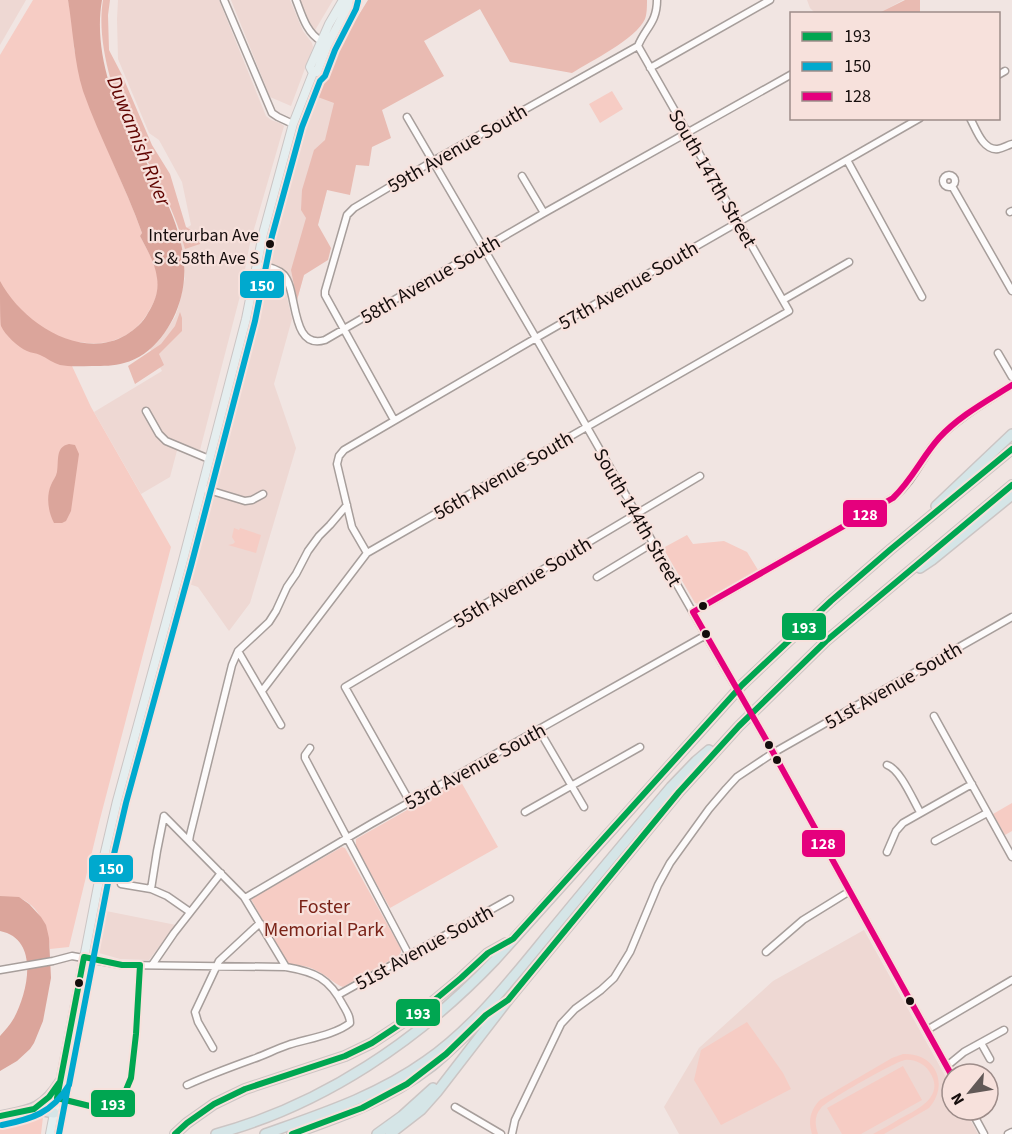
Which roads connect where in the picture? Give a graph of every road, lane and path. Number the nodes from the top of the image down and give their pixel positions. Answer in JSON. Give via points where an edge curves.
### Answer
{"nodes":[{"id":1,"x":224,"y":0,"type":"edge"},
{"id":2,"x":296,"y":0,"type":"edge"},
{"id":3,"x":343,"y":0,"type":"edge"},
{"id":4,"x":349,"y":0,"type":"edge"},
{"id":5,"x":657,"y":0,"type":"edge"},
{"id":6,"x":770,"y":0,"type":"edge"},
{"id":7,"x":321,"y":41,"type":"junction"},
{"id":8,"x":638,"y":46,"type":"junction"},
{"id":9,"x":650,"y":68,"type":"junction"},
{"id":10,"x":313,"y":73,"type":"junction"},
{"id":11,"x":790,"y":75,"type":"edge"},
{"id":12,"x":407,"y":117,"type":"dead end"},
{"id":13,"x":917,"y":120,"type":"edge"},
{"id":14,"x":971,"y":120,"type":"edge"},
{"id":15,"x":293,"y":124,"type":"junction"},
{"id":16,"x":687,"y":133,"type":"junction"},
{"id":17,"x":1012,"y":144,"type":"edge"},
{"id":18,"x":847,"y":160,"type":"junction"},
{"id":19,"x":433,"y":161,"type":"junction"},
{"id":20,"x":522,"y":176,"type":"dead end"},
{"id":21,"x":952,"y":186,"type":"dead end"},
{"id":22,"x":544,"y":213,"type":"junction"},
{"id":23,"x":739,"y":222,"type":"junction"},
{"id":24,"x":483,"y":249,"type":"junction"},
{"id":25,"x":849,"y":262,"type":"dead end"},
{"id":26,"x":257,"y":265,"type":"junction"},
{"id":27,"x":1012,"y":291,"type":"edge"},
{"id":28,"x":922,"y":297,"type":"dead end"},
{"id":29,"x":783,"y":300,"type":"junction"},
{"id":30,"x":789,"y":311,"type":"joint"},
{"id":31,"x":344,"y":329,"type":"junction"},
{"id":32,"x":536,"y":338,"type":"junction"},
{"id":33,"x":998,"y":353,"type":"dead end"},
{"id":34,"x":1012,"y":377,"type":"edge"},
{"id":35,"x":1012,"y":385,"type":"edge"},
{"id":36,"x":146,"y":411,"type":"dead end"},
{"id":37,"x":394,"y":420,"type":"junction"},
{"id":38,"x":587,"y":428,"type":"junction"},
{"id":39,"x":1012,"y":434,"type":"edge"},
{"id":40,"x":1012,"y":449,"type":"edge"},
{"id":41,"x":209,"y":459,"type":"junction"},
{"id":42,"x":700,"y":476,"type":"dead end"},
{"id":43,"x":1012,"y":485,"type":"edge"},
{"id":44,"x":202,"y":488,"type":"junction"},
{"id":45,"x":263,"y":494,"type":"dead end"},
{"id":46,"x":1012,"y":495,"type":"edge"},
{"id":47,"x":347,"y":505,"type":"junction"},
{"id":48,"x":636,"y":514,"type":"junction"},
{"id":49,"x":653,"y":543,"type":"junction"},
{"id":50,"x":891,"y":549,"type":"junction"},
{"id":51,"x":367,"y":553,"type":"junction"},
{"id":52,"x":597,"y":577,"type":"dead end"},
{"id":53,"x":880,"y":594,"type":"junction"},
{"id":54,"x":693,"y":612,"type":"junction"},
{"id":55,"x":1012,"y":617,"type":"edge"},
{"id":56,"x":706,"y":635,"type":"junction"},
{"id":57,"x":238,"y":651,"type":"junction"},
{"id":58,"x":262,"y":691,"type":"junction"},
{"id":59,"x":934,"y":716,"type":"dead end"},
{"id":60,"x":281,"y":725,"type":"dead end"},
{"id":61,"x":739,"y":726,"type":"junction"},
{"id":62,"x":539,"y":730,"type":"junction"},
{"id":63,"x":640,"y":747,"type":"dead end"},
{"id":64,"x":310,"y":748,"type":"dead end"},
{"id":65,"x":773,"y":753,"type":"junction"},
{"id":66,"x":887,"y":765,"type":"dead end"},
{"id":67,"x":972,"y":784,"type":"junction"},
{"id":68,"x":572,"y":786,"type":"junction"},
{"id":69,"x":410,"y":802,"type":"junction"},
{"id":70,"x":584,"y":807,"type":"dead end"},
{"id":71,"x":525,"y":812,"type":"dead end"},
{"id":72,"x":920,"y":812,"type":"junction"},
{"id":73,"x":987,"y":813,"type":"junction"},
{"id":74,"x":347,"y":838,"type":"junction"},
{"id":75,"x":189,"y":841,"type":"junction"},
{"id":76,"x":935,"y":841,"type":"dead end"},
{"id":77,"x":887,"y":852,"type":"dead end"},
{"id":78,"x":1012,"y":857,"type":"edge"},
{"id":79,"x":221,"y":873,"type":"junction"},
{"id":80,"x":121,"y":884,"type":"dead end"},
{"id":81,"x":151,"y":889,"type":"junction"},
{"id":82,"x":850,"y":891,"type":"junction"},
{"id":83,"x":245,"y":898,"type":"junction"},
{"id":84,"x":510,"y":899,"type":"dead end"},
{"id":85,"x":190,"y":912,"type":"junction"},
{"id":86,"x":260,"y":923,"type":"junction"},
{"id":87,"x":513,"y":939,"type":"junction"},
{"id":88,"x":766,"y":952,"type":"dead end"},
{"id":89,"x":409,"y":956,"type":"junction"},
{"id":90,"x":84,"y":957,"type":"junction"},
{"id":91,"x":152,"y":965,"type":"junction"},
{"id":92,"x":216,"y":967,"type":"junction"},
{"id":93,"x":286,"y":967,"type":"junction"},
{"id":94,"x":0,"y":970,"type":"edge"},
{"id":95,"x":1012,"y":980,"type":"edge"},
{"id":96,"x":338,"y":995,"type":"junction"},
{"id":97,"x":508,"y":1000,"type":"junction"},
{"id":98,"x":927,"y":1030,"type":"junction"},
{"id":99,"x":1004,"y":1030,"type":"dead end"},
{"id":100,"x":981,"y":1042,"type":"junction"},
{"id":101,"x":213,"y":1048,"type":"dead end"},
{"id":102,"x":990,"y":1059,"type":"dead end"},
{"id":103,"x":459,"y":1062,"type":"junction"},
{"id":104,"x":945,"y":1062,"type":"edge"},
{"id":105,"x":952,"y":1062,"type":"edge"},
{"id":106,"x":60,"y":1082,"type":"junction"},
{"id":107,"x":187,"y":1085,"type":"dead end"},
{"id":108,"x":455,"y":1107,"type":"dead end"},
{"id":109,"x":34,"y":1109,"type":"junction"},
{"id":110,"x":54,"y":1113,"type":"junction"},
{"id":111,"x":0,"y":1116,"type":"edge"},
{"id":112,"x":1012,"y":1132,"type":"edge"},
{"id":113,"x":50,"y":1134,"type":"edge"},
{"id":114,"x":175,"y":1134,"type":"edge"},
{"id":115,"x":216,"y":1134,"type":"edge"},
{"id":116,"x":265,"y":1134,"type":"edge"},
{"id":117,"x":292,"y":1134,"type":"edge"},
{"id":118,"x":377,"y":1134,"type":"edge"},
{"id":119,"x":390,"y":1134,"type":"edge"},
{"id":120,"x":501,"y":1134,"type":"edge"},
{"id":121,"x":512,"y":1134,"type":"edge"},
{"id":122,"x":1008,"y":1134,"type":"edge"}],
"edges":[{"from":1,"to":15,"type":"street","via":[[272,113]]},
{"from":2,"to":7,"type":"street","via":[[309,30]]},
{"from":3,"to":7,"type":"main road"},
{"from":4,"to":10,"type":"main road","via":[[317,72]]},
{"from":5,"to":8,"type":"street","via":[[654,20]]},
{"from":6,"to":9,"type":"street"},
{"from":7,"to":10,"type":"main road","via":[[310,67]]},
{"from":8,"to":9,"type":"street","name":"South 147th Street"},
{"from":8,"to":19,"type":"street","name":"59th Avenue South"},
{"from":9,"to":16,"type":"street","name":"South 147th Street"},
{"from":10,"to":15,"type":"main road"},
{"from":11,"to":16,"type":"street","name":"58th Avenue South"},
{"from":12,"to":19,"type":"street","name":"South 144th Street"},
{"from":13,"to":18,"type":"street","name":"57th Avenue South"},
{"from":14,"to":17,"type":"street","via":[[989,147]]},
{"from":15,"to":26,"type":"main road"},
{"from":16,"to":22,"type":"street","name":"58th Avenue South"},
{"from":16,"to":23,"type":"street","name":"South 147th Street"},
{"from":18,"to":23,"type":"street","name":"57th Avenue South"},
{"from":18,"to":28,"type":"street"},
{"from":19,"to":24,"type":"street","name":"South 144th Street"},
{"from":19,"to":31,"type":"street","name":"59th Avenue South","via":[[350,211],[345,219],[325,291]]},
{"from":20,"to":22,"type":"street"},
{"from":21,"to":27,"type":"street"},
{"from":22,"to":24,"type":"street","name":"58th Avenue South"},
{"from":23,"to":29,"type":"street","name":"South 147th Street"},
{"from":23,"to":32,"type":"street","name":"57th Avenue South"},
{"from":24,"to":31,"type":"street","name":"58th Avenue South"},
{"from":24,"to":32,"type":"street","name":"South 144th Street"},
{"from":25,"to":29,"type":"street"},
{"from":26,"to":31,"type":"street","name":"58th Avenue South","via":[[278,270],[286,278],[299,327],[306,337],[315,342],[325,340]]},
{"from":26,"to":41,"type":"main road"},
{"from":29,"to":30,"type":"street","name":"South 147th Street"},
{"from":30,"to":38,"type":"street","name":"56th Avenue South"},
{"from":31,"to":37,"type":"street"},
{"from":32,"to":37,"type":"street","name":"57th Avenue South"},
{"from":32,"to":38,"type":"street","name":"South 144th Street"},
{"from":33,"to":34,"type":"street"},
{"from":35,"to":54,"type":"street","via":[[944,434],[893,498]]},
{"from":36,"to":41,"type":"street","via":[[166,441]]},
{"from":37,"to":47,"type":"street","name":"57th Avenue South","via":[[347,447],[339,456],[337,464]]},
{"from":38,"to":48,"type":"street","name":"South 144th Street"},
{"from":38,"to":51,"type":"street","name":"56th Avenue South"},
{"from":39,"to":50,"type":"highway"},
{"from":40,"to":50,"type":"highway"},
{"from":41,"to":44,"type":"main road"},
{"from":42,"to":48,"type":"street","name":"55th Avenue South"},
{"from":43,"to":53,"type":"highway"},
{"from":44,"to":45,"type":"street","via":[[245,501]]},
{"from":44,"to":90,"type":"main road","via":[[117,801]]},
{"from":46,"to":53,"type":"highway","via":[[932,560]]},
{"from":47,"to":51,"type":"street","via":[[352,527]]},
{"from":47,"to":57,"type":"street","via":[[308,551],[269,622]]},
{"from":48,"to":49,"type":"street","name":"South 144th Street"},
{"from":48,"to":69,"type":"street","name":"55th Avenue South","via":[[345,687]]},
{"from":49,"to":52,"type":"street"},
{"from":49,"to":54,"type":"street","name":"South 144th Street"},
{"from":50,"to":87,"type":"highway","via":[[742,685]]},
{"from":51,"to":58,"type":"street","name":"56th Avenue South"},
{"from":53,"to":61,"type":"highway","via":[[826,640]]},
{"from":54,"to":56,"type":"street","name":"South 144th Street"},
{"from":55,"to":65,"type":"street","name":"51st Avenue South"},
{"from":56,"to":62,"type":"street","name":"53rd Avenue South"},
{"from":56,"to":65,"type":"street","name":"South 144th Street","bridge":true},
{"from":57,"to":58,"type":"street"},
{"from":57,"to":75,"type":"street"},
{"from":58,"to":60,"type":"street"},
{"from":59,"to":67,"type":"street"},
{"from":61,"to":97,"type":"highway","via":[[679,792]]},
{"from":61,"to":116,"type":"highway","via":[[671,787],[531,956],[446,1046],[368,1096]]},
{"from":62,"to":68,"type":"street"},
{"from":62,"to":69,"type":"street","name":"53rd Avenue South"},
{"from":63,"to":68,"type":"street"},
{"from":64,"to":74,"type":"street","via":[[305,758]]},
{"from":65,"to":82,"type":"street","name":"South 144th Street"},
{"from":65,"to":121,"type":"street","name":"51st Avenue South","via":[[726,789],[670,863],[630,952],[614,978],[561,1024]]},
{"from":66,"to":72,"type":"street","via":[[897,772]]},
{"from":67,"to":72,"type":"street"},
{"from":67,"to":73,"type":"street"},
{"from":68,"to":70,"type":"street"},
{"from":68,"to":71,"type":"street"},
{"from":69,"to":74,"type":"street","name":"53rd Avenue South"},
{"from":72,"to":77,"type":"street","via":[[899,826]]},
{"from":73,"to":76,"type":"street"},
{"from":73,"to":78,"type":"street"},
{"from":74,"to":83,"type":"street","name":"53rd Avenue South"},
{"from":74,"to":89,"type":"street"},
{"from":75,"to":79,"type":"street"},
{"from":75,"to":81,"type":"street","via":[[164,816]]},
{"from":79,"to":83,"type":"street"},
{"from":79,"to":85,"type":"street"},
{"from":80,"to":81,"type":"street"},
{"from":81,"to":85,"type":"street"},
{"from":82,"to":88,"type":"street","via":[[802,920]]},
{"from":82,"to":98,"type":"street","name":"South 144th Street"},
{"from":83,"to":86,"type":"street"},
{"from":84,"to":89,"type":"street","name":"51st Avenue South"},
{"from":85,"to":91,"type":"street"},
{"from":86,"to":92,"type":"street"},
{"from":86,"to":93,"type":"street"},
{"from":87,"to":114,"type":"highway","via":[[488,953],[425,1008],[372,1044],[245,1089],[214,1104]]},
{"from":87,"to":115,"type":"highway","via":[[454,1000],[376,1060],[290,1107]]},
{"from":89,"to":96,"type":"street","name":"51st Avenue South"},
{"from":90,"to":91,"type":"street","via":[[122,965]]},
{"from":90,"to":94,"type":"street"},
{"from":90,"to":106,"type":"main road"},
{"from":91,"to":92,"type":"street"},
{"from":92,"to":93,"type":"street"},
{"from":92,"to":101,"type":"street","via":[[195,1012]]},
{"from":93,"to":96,"type":"street","via":[[310,972]]},
{"from":95,"to":98,"type":"street"},
{"from":96,"to":107,"type":"street","via":[[350,1018],[346,1026]]},
{"from":97,"to":103,"type":"highway"},
{"from":97,"to":117,"type":"highway","via":[[407,1084],[362,1108]]},
{"from":98,"to":104,"type":"street","name":"South 144th Street"},
{"from":99,"to":100,"type":"street"},
{"from":100,"to":102,"type":"street"},
{"from":100,"to":105,"type":"street"},
{"from":103,"to":118,"type":"highway","via":[[414,1106]]},
{"from":103,"to":119,"type":"highway","via":[[421,1110]]},
{"from":106,"to":109,"type":"highway"},
{"from":106,"to":110,"type":"main road"},
{"from":108,"to":120,"type":"street"},
{"from":109,"to":110,"type":"highway"},
{"from":109,"to":111,"type":"highway"},
{"from":110,"to":113,"type":"main road"},
{"from":112,"to":122,"type":"street"}]}
